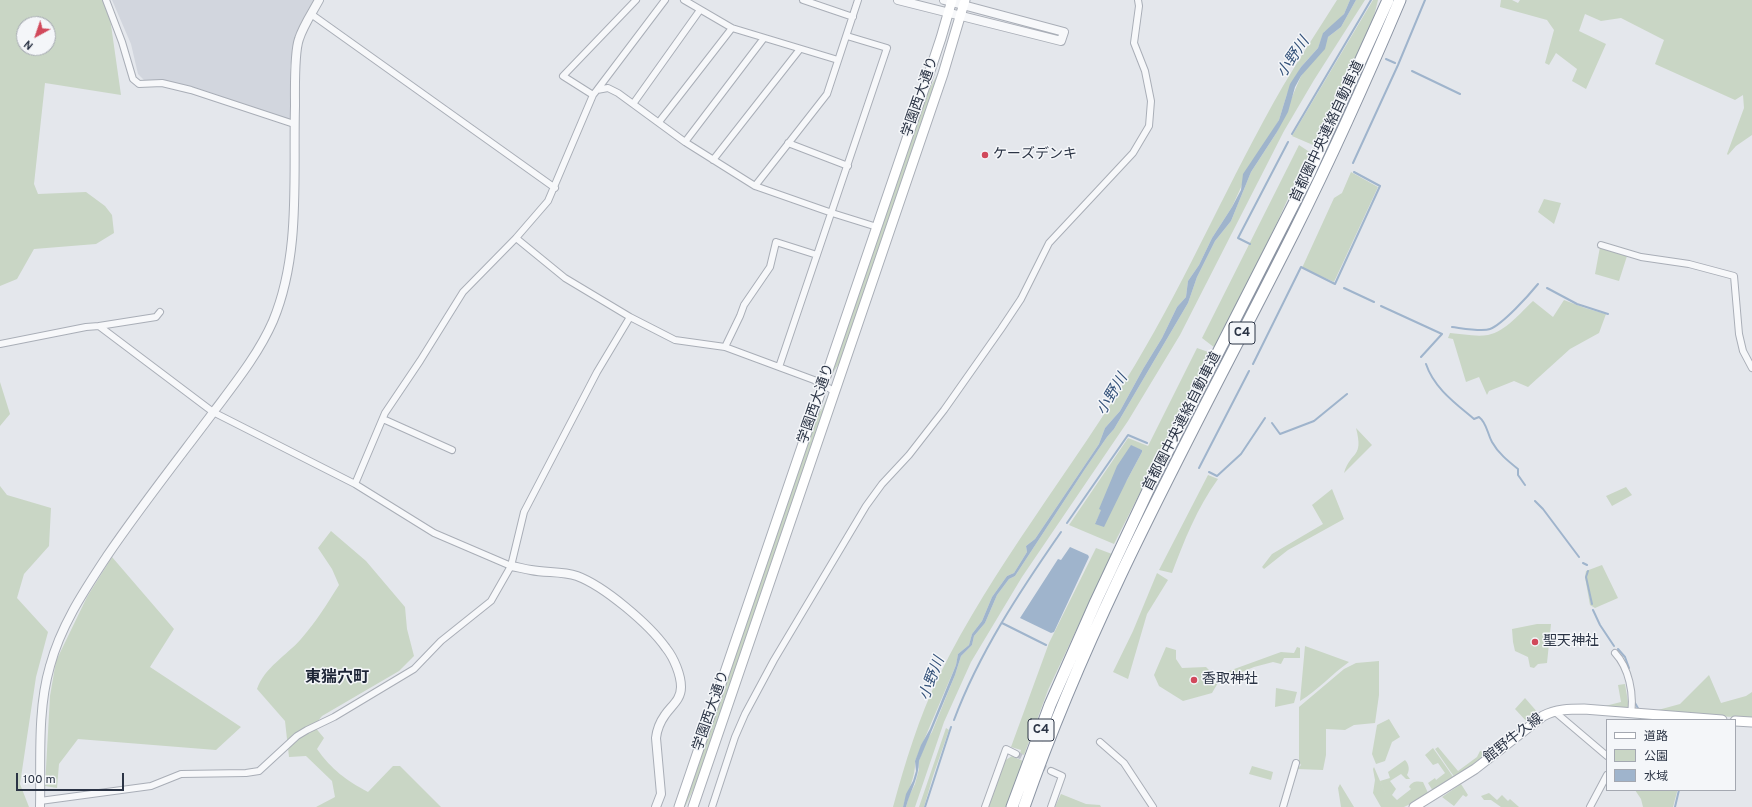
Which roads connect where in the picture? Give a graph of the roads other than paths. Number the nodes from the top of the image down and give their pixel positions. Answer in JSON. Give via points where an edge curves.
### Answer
{"nodes":[{"id":1,"x":106,"y":0,"type":"edge"},
{"id":2,"x":319,"y":0,"type":"edge"},
{"id":3,"x":636,"y":0,"type":"edge"},
{"id":4,"x":665,"y":0,"type":"edge"},
{"id":5,"x":684,"y":0,"type":"edge"},
{"id":6,"x":803,"y":0,"type":"edge"},
{"id":7,"x":858,"y":0,"type":"edge"},
{"id":8,"x":898,"y":0,"type":"edge"},
{"id":9,"x":1138,"y":0,"type":"edge"},
{"id":10,"x":1388,"y":0,"type":"edge"},
{"id":11,"x":1400,"y":0,"type":"edge"},
{"id":12,"x":949,"y":1,"type":"edge"},
{"id":13,"x":964,"y":2,"type":"edge"},
{"id":14,"x":700,"y":10,"type":"junction"},
{"id":15,"x":948,"y":13,"type":"junction"},
{"id":16,"x":311,"y":14,"type":"junction"},
{"id":17,"x":853,"y":16,"type":"junction"},
{"id":18,"x":961,"y":16,"type":"junction"},
{"id":19,"x":732,"y":28,"type":"junction"},
{"id":20,"x":847,"y":36,"type":"junction"},
{"id":21,"x":764,"y":38,"type":"junction"},
{"id":22,"x":800,"y":49,"type":"junction"},
{"id":23,"x":838,"y":60,"type":"junction"},
{"id":24,"x":595,"y":93,"type":"junction"},
{"id":25,"x":633,"y":104,"type":"junction"},
{"id":26,"x":659,"y":122,"type":"junction"},
{"id":27,"x":294,"y":124,"type":"junction"},
{"id":28,"x":684,"y":142,"type":"junction"},
{"id":29,"x":788,"y":144,"type":"junction"},
{"id":30,"x":713,"y":160,"type":"junction"},
{"id":31,"x":848,"y":166,"type":"junction"},
{"id":32,"x":755,"y":186,"type":"junction"},
{"id":33,"x":555,"y":188,"type":"junction"},
{"id":34,"x":832,"y":213,"type":"junction"},
{"id":35,"x":877,"y":227,"type":"junction"},
{"id":36,"x":516,"y":238,"type":"junction"},
{"id":37,"x":1601,"y":245,"type":"dead end"},
{"id":38,"x":817,"y":255,"type":"junction"},
{"id":39,"x":160,"y":312,"type":"dead end"},
{"id":40,"x":630,"y":317,"type":"junction"},
{"id":41,"x":99,"y":326,"type":"junction"},
{"id":42,"x":0,"y":344,"type":"edge"},
{"id":43,"x":725,"y":347,"type":"junction"},
{"id":44,"x":778,"y":367,"type":"junction"},
{"id":45,"x":1752,"y":368,"type":"edge"},
{"id":46,"x":823,"y":385,"type":"junction"},
{"id":47,"x":834,"y":391,"type":"junction"},
{"id":48,"x":213,"y":412,"type":"junction"},
{"id":49,"x":383,"y":419,"type":"junction"},
{"id":50,"x":452,"y":450,"type":"dead end"},
{"id":51,"x":355,"y":484,"type":"junction"},
{"id":52,"x":510,"y":566,"type":"junction"},
{"id":53,"x":1615,"y":653,"type":"dead end"},
{"id":54,"x":1554,"y":711,"type":"junction"},
{"id":55,"x":1631,"y":713,"type":"junction"},
{"id":56,"x":1709,"y":719,"type":"edge"},
{"id":57,"x":1736,"y":721,"type":"edge"},
{"id":58,"x":1752,"y":722,"type":"edge"},
{"id":59,"x":1100,"y":742,"type":"dead end"},
{"id":60,"x":1016,"y":754,"type":"tunnel mouth"},
{"id":61,"x":1606,"y":755,"type":"edge"},
{"id":62,"x":1296,"y":763,"type":"dead end"},
{"id":63,"x":1051,"y":771,"type":"tunnel mouth"},
{"id":64,"x":1606,"y":777,"type":"edge"},
{"id":65,"x":40,"y":804,"type":"edge"},
{"id":66,"x":656,"y":807,"type":"edge"},
{"id":67,"x":679,"y":807,"type":"edge"},
{"id":68,"x":693,"y":807,"type":"edge"},
{"id":69,"x":712,"y":807,"type":"edge"},
{"id":70,"x":985,"y":807,"type":"edge"},
{"id":71,"x":1012,"y":807,"type":"edge"},
{"id":72,"x":1024,"y":807,"type":"edge"},
{"id":73,"x":1051,"y":807,"type":"edge"},
{"id":74,"x":1153,"y":807,"type":"edge"},
{"id":75,"x":1284,"y":807,"type":"edge"},
{"id":76,"x":1414,"y":807,"type":"edge"},
{"id":77,"x":1590,"y":807,"type":"edge"}],
"edges":[{"from":1,"to":27,"type":"street","via":[[133,79],[139,84],[162,83],[191,90]]},
{"from":2,"to":16,"type":"street"},
{"from":3,"to":24,"type":"street","via":[[563,76]]},
{"from":4,"to":24,"type":"street"},
{"from":5,"to":14,"type":"street"},
{"from":6,"to":17,"type":"street"},
{"from":7,"to":17,"type":"street"},
{"from":8,"to":15,"type":"street"},
{"from":9,"to":69,"type":"street","via":[[1134,43],[1145,71],[1152,101],[1149,126],[1134,152],[1049,243],[1021,299],[997,335],[944,410],[866,506],[774,660],[745,714]]},
{"from":10,"to":71,"type":"highway","name":"首都圏中央連絡自動車道","number":"C4","via":[[1309,174],[1151,484],[1096,600],[1050,705]]},
{"from":11,"to":72,"type":"highway","name":"首都圏中央連絡自動車道","number":"C4","via":[[1298,224],[1161,491],[1079,664]]},
{"from":12,"to":13,"type":"street"},
{"from":12,"to":15,"type":"main road","name":"学園西大通り"},
{"from":13,"to":18,"type":"main road","name":"学園西大通り"},
{"from":13,"to":18,"type":"street","via":[[1064,32],[1061,42]]},
{"from":14,"to":19,"type":"street"},
{"from":14,"to":25,"type":"street"},
{"from":15,"to":18,"type":"street"},
{"from":15,"to":35,"type":"main road","name":"学園西大通り"},
{"from":16,"to":27,"type":"street","via":[[298,41]]},
{"from":16,"to":33,"type":"street"},
{"from":17,"to":20,"type":"street"},
{"from":18,"to":47,"type":"main road","name":"学園西大通り"},
{"from":19,"to":21,"type":"street"},
{"from":19,"to":26,"type":"street"},
{"from":20,"to":23,"type":"street"},
{"from":20,"to":31,"type":"street","via":[[887,48]]},
{"from":21,"to":22,"type":"street"},
{"from":21,"to":28,"type":"street"},
{"from":22,"to":23,"type":"street"},
{"from":22,"to":30,"type":"street"},
{"from":23,"to":29,"type":"street","via":[[827,94]]},
{"from":24,"to":25,"type":"street","via":[[608,88]]},
{"from":24,"to":33,"type":"street"},
{"from":25,"to":26,"type":"street"},
{"from":26,"to":28,"type":"street"},
{"from":27,"to":48,"type":"street","via":[[293,223],[287,276],[273,321],[244,371]]},
{"from":28,"to":30,"type":"street"},
{"from":29,"to":31,"type":"street"},
{"from":29,"to":32,"type":"street"},
{"from":30,"to":32,"type":"street"},
{"from":31,"to":34,"type":"street"},
{"from":32,"to":34,"type":"street"},
{"from":33,"to":36,"type":"street","via":[[548,201]]},
{"from":34,"to":35,"type":"street"},
{"from":34,"to":38,"type":"street"},
{"from":35,"to":46,"type":"main road","name":"学園西大通り"},
{"from":36,"to":40,"type":"street","via":[[565,278]]},
{"from":36,"to":49,"type":"street","via":[[463,292]]},
{"from":37,"to":45,"type":"street","via":[[1641,257],[1689,264],[1734,276],[1739,334],[1743,351]]},
{"from":38,"to":43,"type":"street","via":[[776,242],[770,267],[744,305]]},
{"from":38,"to":44,"type":"street"},
{"from":39,"to":41,"type":"street","via":[[156,317]]},
{"from":40,"to":43,"type":"street","via":[[675,340]]},
{"from":40,"to":52,"type":"street","via":[[597,372],[524,512]]},
{"from":41,"to":42,"type":"street"},
{"from":41,"to":48,"type":"street"},
{"from":43,"to":44,"type":"street"},
{"from":44,"to":46,"type":"street"},
{"from":46,"to":47,"type":"street"},
{"from":46,"to":67,"type":"main road","name":"学園西大通り"},
{"from":47,"to":68,"type":"main road","name":"学園西大通り"},
{"from":48,"to":51,"type":"street"},
{"from":48,"to":65,"type":"street","via":[[125,530],[82,594],[61,634],[49,668],[44,694],[40,738]]},
{"from":49,"to":50,"type":"street"},
{"from":49,"to":51,"type":"street"},
{"from":51,"to":52,"type":"street","via":[[434,533]]},
{"from":52,"to":65,"type":"street","via":[[491,601],[441,641],[414,669],[302,733],[258,771],[181,774],[146,788]]},
{"from":52,"to":66,"type":"street","via":[[577,576],[593,584],[638,618],[672,656],[681,686],[680,695],[657,731],[660,794]]},
{"from":53,"to":55,"type":"street","via":[[1625,667],[1632,704]]},
{"from":54,"to":55,"type":"main road","name":"館野牛久線","via":[[1568,709]]},
{"from":54,"to":61,"type":"street"},
{"from":54,"to":76,"type":"main road","name":"館野牛久線","via":[[1543,716],[1465,776]]},
{"from":55,"to":56,"type":"main road","name":"館野牛久線"},
{"from":57,"to":58,"type":"main road"},
{"from":59,"to":74,"type":"street","via":[[1124,763]]},
{"from":60,"to":70,"type":"street","via":[[1006,749]]},
{"from":62,"to":75,"type":"street"},
{"from":63,"to":73,"type":"street","via":[[1062,776]]},
{"from":64,"to":77,"type":"street"}]}
